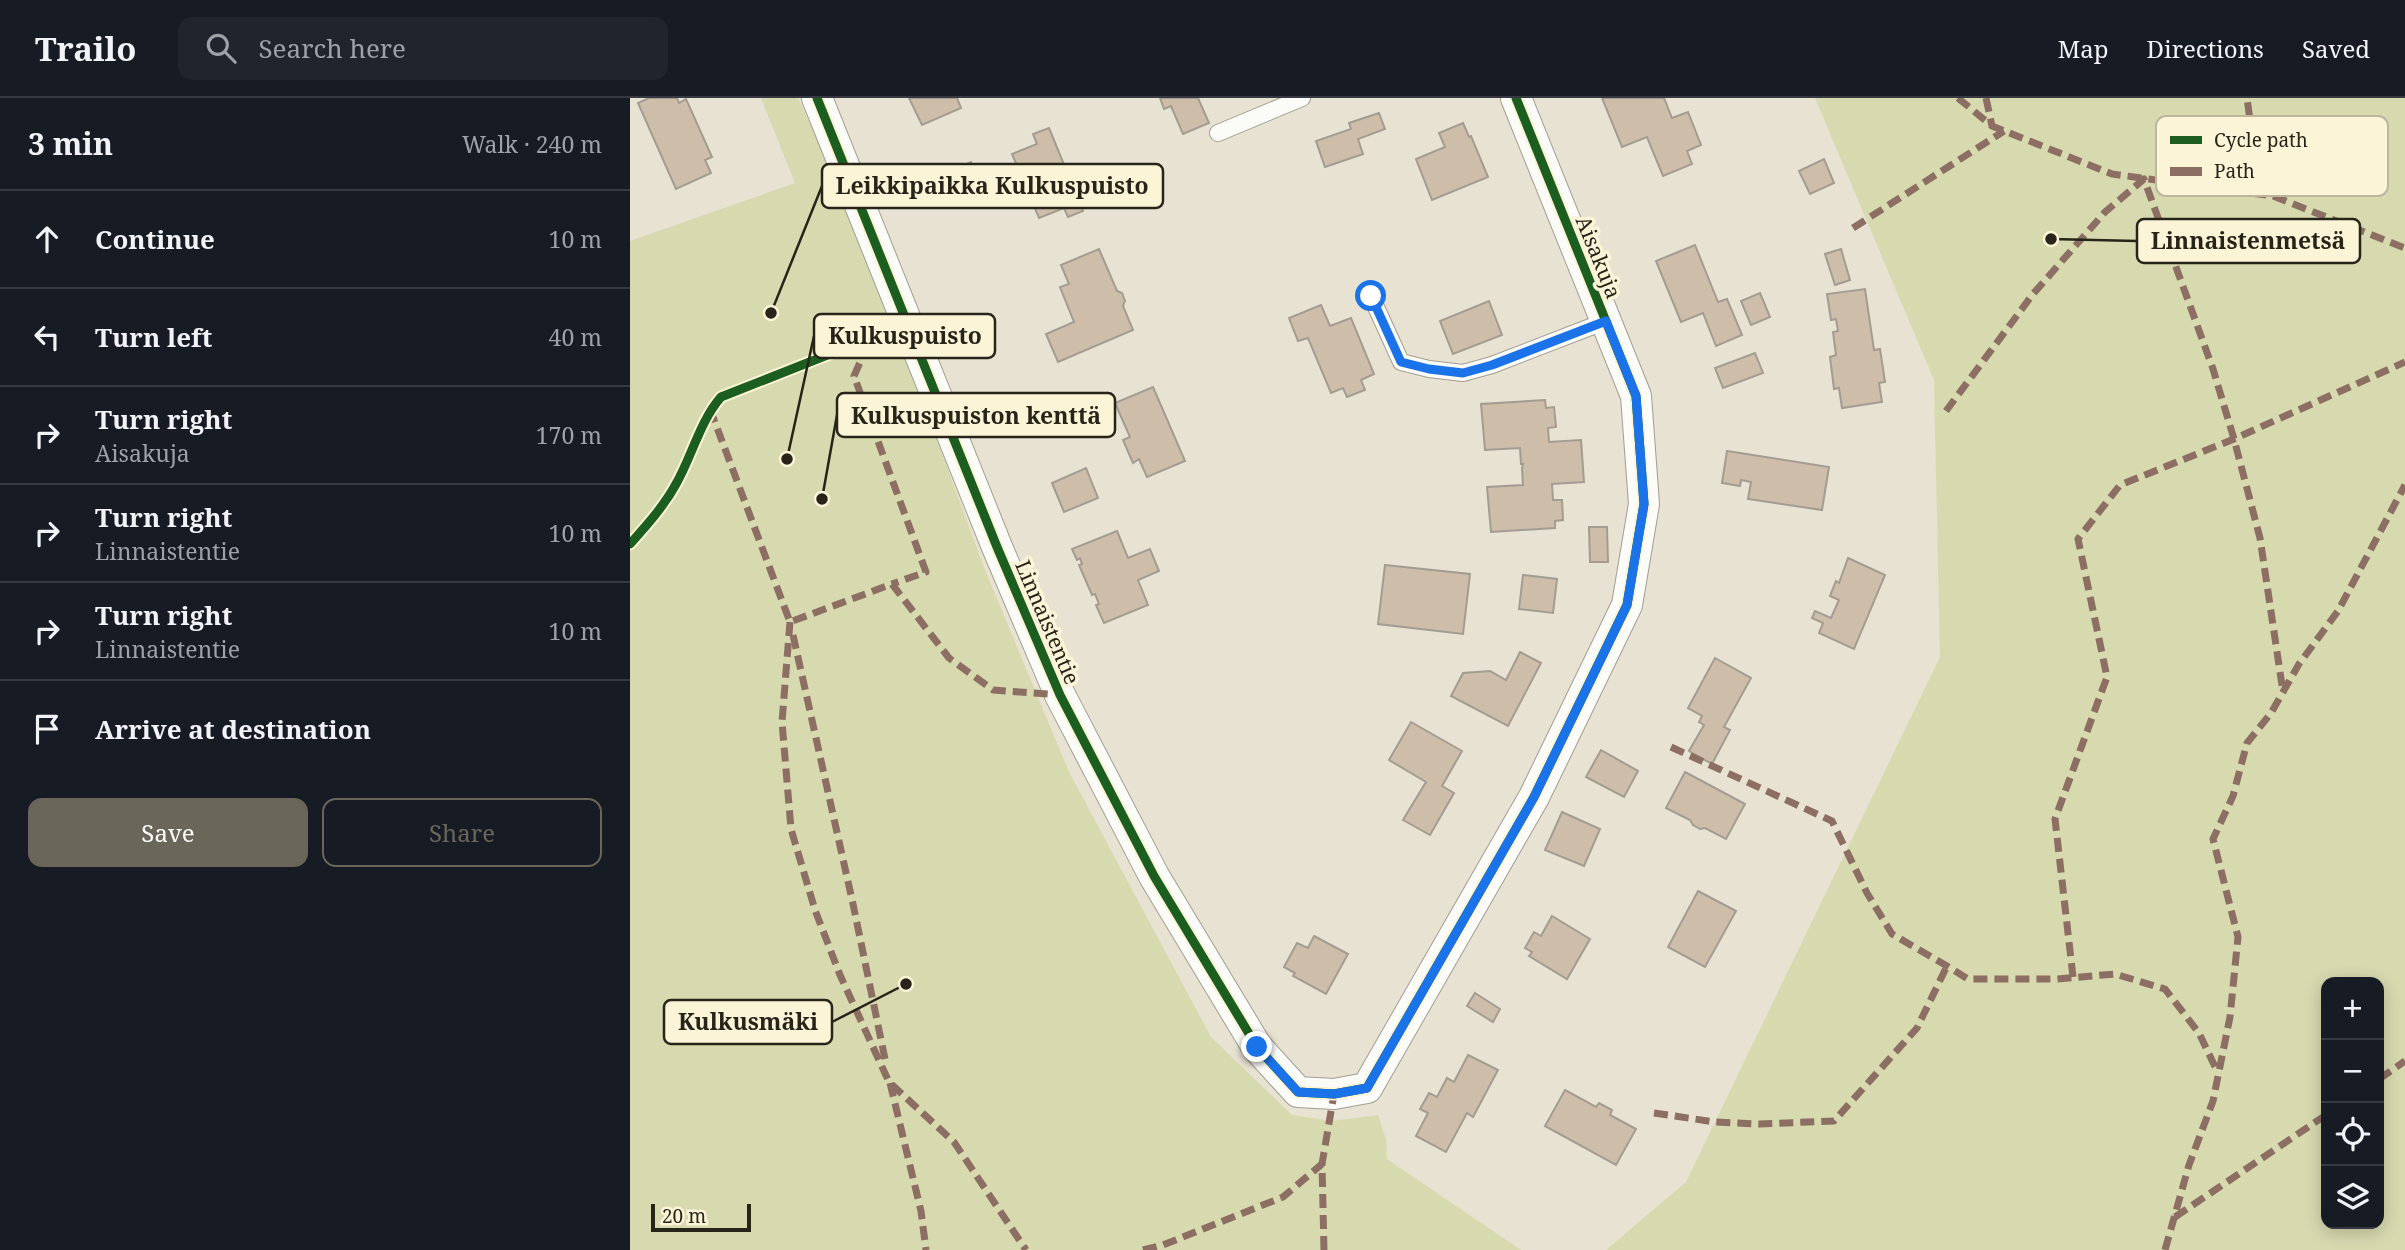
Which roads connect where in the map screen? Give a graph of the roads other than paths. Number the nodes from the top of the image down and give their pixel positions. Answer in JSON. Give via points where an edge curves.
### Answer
{"nodes":[{"id":1,"x":817,"y":98,"type":"edge"},
{"id":2,"x":1302,"y":98,"type":"edge"},
{"id":3,"x":1516,"y":98,"type":"edge"},
{"id":4,"x":1218,"y":133,"type":"dead end"},
{"id":5,"x":1371,"y":296,"type":"dead end"},
{"id":6,"x":1606,"y":321,"type":"junction"},
{"id":7,"x":1334,"y":1094,"type":"joint"}],
"edges":[{"from":1,"to":7,"type":"street","name":"Linnaistentie","via":[[1050,670],[1154,876],[1257,1047],[1298,1092]]},
{"from":2,"to":4,"type":"lane"},
{"from":3,"to":6,"type":"street","name":"Aisakuja"},
{"from":5,"to":6,"type":"lane","via":[[1401,362],[1463,373]]},
{"from":6,"to":7,"type":"street","name":"Aisakuja","via":[[1636,396],[1644,504],[1627,605],[1534,797],[1367,1088]]}]}
